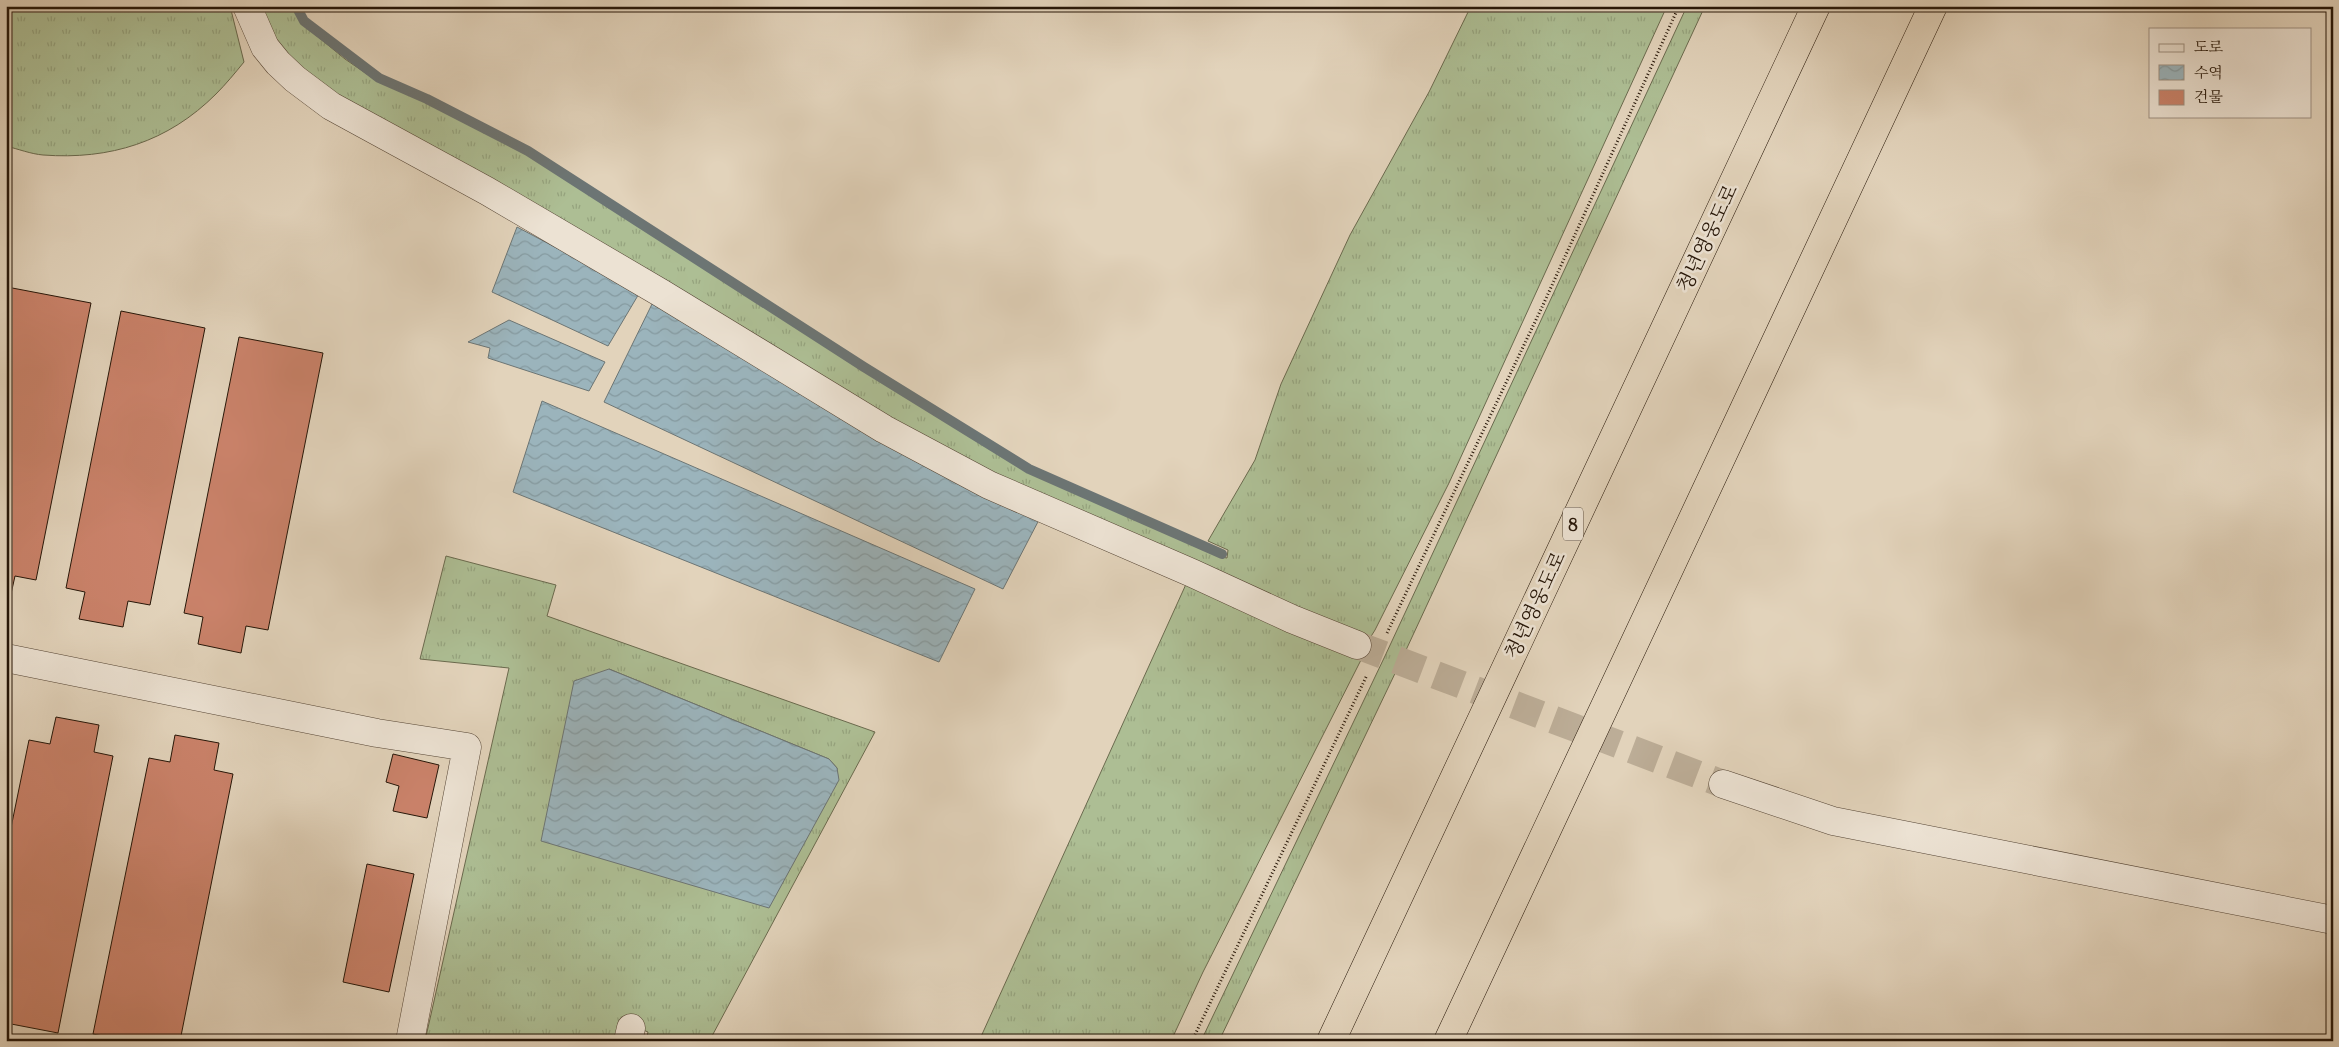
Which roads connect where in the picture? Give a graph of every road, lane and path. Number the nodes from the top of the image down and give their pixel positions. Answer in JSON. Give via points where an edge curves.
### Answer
{"nodes":[{"id":1,"x":247,"y":6,"type":"edge"},
{"id":2,"x":1679,"y":6,"type":"edge"},
{"id":3,"x":1816,"y":6,"type":"edge"},
{"id":4,"x":1933,"y":6,"type":"edge"},
{"id":5,"x":1370,"y":652,"type":"junction"},
{"id":6,"x":6,"y":658,"type":"edge"},
{"id":7,"x":1723,"y":784,"type":"tunnel mouth"},
{"id":8,"x":2333,"y":920,"type":"edge"},
{"id":9,"x":410,"y":1041,"type":"edge"},
{"id":10,"x":1192,"y":1041,"type":"edge"},
{"id":11,"x":1331,"y":1041,"type":"edge"},
{"id":12,"x":1448,"y":1041,"type":"edge"}],
"edges":[{"from":1,"to":5,"type":"street","via":[[254,27],[269,52],[295,79],[332,106],[487,191],[884,429],[989,485]]},
{"from":2,"to":5,"type":"path","via":[[1538,314]]},
{"from":3,"to":11,"type":"highway","name":"청년영웅도로","number":"8"},
{"from":4,"to":12,"type":"highway"},
{"from":5,"to":10,"type":"path"},
{"from":6,"to":9,"type":"street","via":[[377,733],[467,747]]},
{"from":7,"to":8,"type":"street","via":[[1833,821]]}]}
